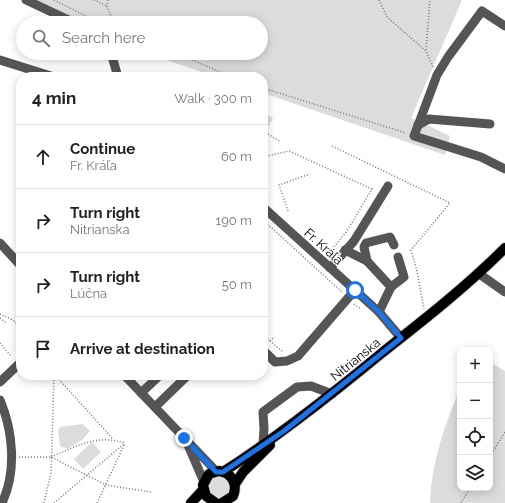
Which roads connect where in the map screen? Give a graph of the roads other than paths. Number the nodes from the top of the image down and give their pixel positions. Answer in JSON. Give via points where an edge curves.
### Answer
{"nodes":[{"id":1,"x":26,"y":0,"type":"edge"},
{"id":2,"x":60,"y":16,"type":"edge"},
{"id":3,"x":505,"y":26,"type":"edge"},
{"id":4,"x":0,"y":60,"type":"edge"},
{"id":5,"x":114,"y":60,"type":"edge"},
{"id":6,"x":38,"y":72,"type":"edge"},
{"id":7,"x":117,"y":72,"type":"edge"},
{"id":8,"x":490,"y":124,"type":"dead end"},
{"id":9,"x":418,"y":125,"type":"junction"},
{"id":10,"x":505,"y":169,"type":"edge"},
{"id":11,"x":388,"y":186,"type":"dead end"},
{"id":12,"x":268,"y":212,"type":"edge"},
{"id":13,"x":0,"y":243,"type":"edge"},
{"id":14,"x":394,"y":245,"type":"dead end"},
{"id":15,"x":505,"y":248,"type":"edge"},
{"id":16,"x":345,"y":250,"type":"junction"},
{"id":17,"x":398,"y":257,"type":"dead end"},
{"id":18,"x":16,"y":261,"type":"edge"},
{"id":19,"x":367,"y":261,"type":"junction"},
{"id":20,"x":330,"y":268,"type":"junction"},
{"id":21,"x":478,"y":273,"type":"junction"},
{"id":22,"x":391,"y":287,"type":"junction"},
{"id":23,"x":355,"y":290,"type":"junction"},
{"id":24,"x":505,"y":292,"type":"edge"},
{"id":25,"x":379,"y":312,"type":"junction"},
{"id":26,"x":401,"y":338,"type":"junction"},
{"id":27,"x":268,"y":355,"type":"edge"},
{"id":28,"x":16,"y":367,"type":"edge"},
{"id":29,"x":129,"y":380,"type":"edge"},
{"id":30,"x":154,"y":380,"type":"edge"},
{"id":31,"x":183,"y":380,"type":"edge"},
{"id":32,"x":0,"y":382,"type":"edge"},
{"id":33,"x":141,"y":392,"type":"junction"},
{"id":34,"x":332,"y":394,"type":"junction"},
{"id":35,"x":0,"y":400,"type":"edge"},
{"id":36,"x":154,"y":407,"type":"junction"},
{"id":37,"x":284,"y":431,"type":"junction"},
{"id":38,"x":186,"y":440,"type":"junction"},
{"id":39,"x":263,"y":444,"type":"junction"},
{"id":40,"x":219,"y":472,"type":"junction"},
{"id":41,"x":203,"y":486,"type":"junction"},
{"id":42,"x":234,"y":489,"type":"junction"},
{"id":43,"x":2,"y":503,"type":"edge"},
{"id":44,"x":191,"y":503,"type":"edge"},
{"id":45,"x":218,"y":503,"type":"edge"},
{"id":46,"x":239,"y":503,"type":"edge"}],
"edges":[{"from":1,"to":2,"type":"street"},
{"from":3,"to":9,"type":"street","via":[[482,11],[436,75]]},
{"from":4,"to":6,"type":"street"},
{"from":5,"to":7,"type":"street"},
{"from":8,"to":9,"type":"street","via":[[429,119]]},
{"from":9,"to":10,"type":"street","via":[[414,136],[481,157]]},
{"from":11,"to":16,"type":"street","via":[[354,241]]},
{"from":12,"to":20,"type":"street","name":"Fr. Kráľa"},
{"from":13,"to":18,"type":"street"},
{"from":14,"to":19,"type":"street","via":[[390,237],[366,243],[364,247]]},
{"from":15,"to":21,"type":"main road","name":"Nitrianska"},
{"from":16,"to":19,"type":"street"},
{"from":16,"to":20,"type":"street"},
{"from":17,"to":22,"type":"street","via":[[404,277]]},
{"from":19,"to":22,"type":"street"},
{"from":20,"to":23,"type":"street","name":"Fr. Kráľa"},
{"from":21,"to":24,"type":"street"},
{"from":21,"to":26,"type":"main road","name":"Nitrianska"},
{"from":22,"to":25,"type":"street"},
{"from":23,"to":25,"type":"street","name":"Fr. Kráľa"},
{"from":23,"to":27,"type":"street","via":[[298,356],[287,361],[275,362]]},
{"from":25,"to":26,"type":"street","name":"Fr. Kráľa"},
{"from":26,"to":34,"type":"main road","name":"Nitrianska"},
{"from":28,"to":32,"type":"street"},
{"from":29,"to":33,"type":"street"},
{"from":30,"to":33,"type":"street"},
{"from":31,"to":36,"type":"street"},
{"from":33,"to":36,"type":"street"},
{"from":34,"to":37,"type":"main road","name":"Nitrianska"},
{"from":34,"to":39,"type":"street","via":[[311,386],[297,387],[263,412]]},
{"from":35,"to":43,"type":"street","via":[[12,445],[9,479]]},
{"from":36,"to":38,"type":"street"},
{"from":37,"to":39,"type":"main road","name":"Nitrianska"},
{"from":37,"to":42,"type":"main road","name":"Nitrianska","via":[[244,472]]},
{"from":38,"to":40,"type":"street"},
{"from":38,"to":41,"type":"street"},
{"from":39,"to":40,"type":"main road","name":"Nitrianska"},
{"from":40,"to":41,"type":"main road","name":"Nitrianska","via":[[209,474]]},
{"from":40,"to":42,"type":"main road","via":[[231,476]]},
{"from":41,"to":44,"type":"main road","name":"Nitrianska"},
{"from":41,"to":45,"type":"main road","name":"Nitrianska","via":[[208,499]]},
{"from":42,"to":45,"type":"main road","name":"Nitrianska","via":[[228,500]]},
{"from":42,"to":46,"type":"main road"}]}
